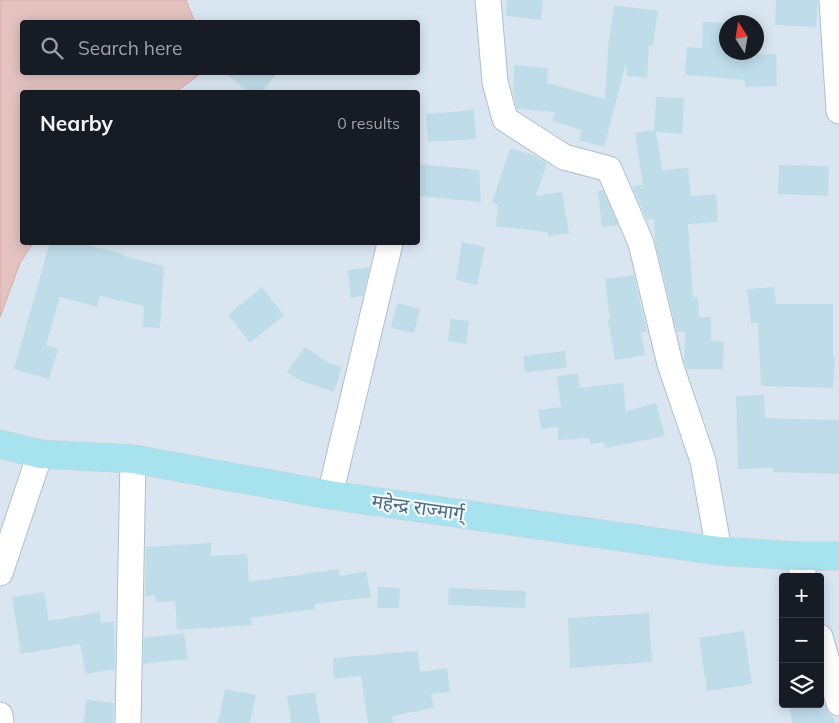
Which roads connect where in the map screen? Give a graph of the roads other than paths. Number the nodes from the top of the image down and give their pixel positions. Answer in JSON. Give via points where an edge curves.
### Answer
{"nodes":[{"id":1,"x":488,"y":0,"type":"edge"},
{"id":2,"x":832,"y":0,"type":"edge"},
{"id":3,"x":839,"y":111,"type":"edge"},
{"id":4,"x":390,"y":245,"type":"edge"},
{"id":5,"x":0,"y":444,"type":"edge"},
{"id":6,"x":40,"y":454,"type":"junction"},
{"id":7,"x":133,"y":459,"type":"junction"},
{"id":8,"x":330,"y":494,"type":"junction"},
{"id":9,"x":719,"y":551,"type":"junction"},
{"id":10,"x":839,"y":556,"type":"edge"},
{"id":11,"x":801,"y":566,"type":"edge"},
{"id":12,"x":0,"y":573,"type":"edge"},
{"id":13,"x":824,"y":651,"type":"edge"},
{"id":14,"x":839,"y":703,"type":"edge"},
{"id":15,"x":0,"y":714,"type":"edge"},
{"id":16,"x":1,"y":723,"type":"edge"},
{"id":17,"x":128,"y":723,"type":"edge"}],
"edges":[{"from":1,"to":9,"type":"street","via":[[495,82],[505,119],[564,157],[609,169],[641,243],[670,364],[703,461]]},
{"from":2,"to":3,"type":"street"},
{"from":4,"to":8,"type":"street"},
{"from":5,"to":6,"type":"highway","name":"महेन्द्र राज्मार्ग्"},
{"from":6,"to":7,"type":"highway","name":"महेन्द्र राज्मार्ग्"},
{"from":6,"to":12,"type":"street"},
{"from":7,"to":8,"type":"highway","name":"महेन्द्र राज्मार्ग्"},
{"from":7,"to":17,"type":"street"},
{"from":8,"to":9,"type":"highway","name":"महेन्द्र राज्मार्ग्"},
{"from":9,"to":11,"type":"highway","name":"महेन्द्र राज्मार्ग्"},
{"from":10,"to":11,"type":"highway","name":"महेन्द्र राज्मार्ग्"},
{"from":13,"to":14,"type":"street"},
{"from":15,"to":16,"type":"street"}]}
